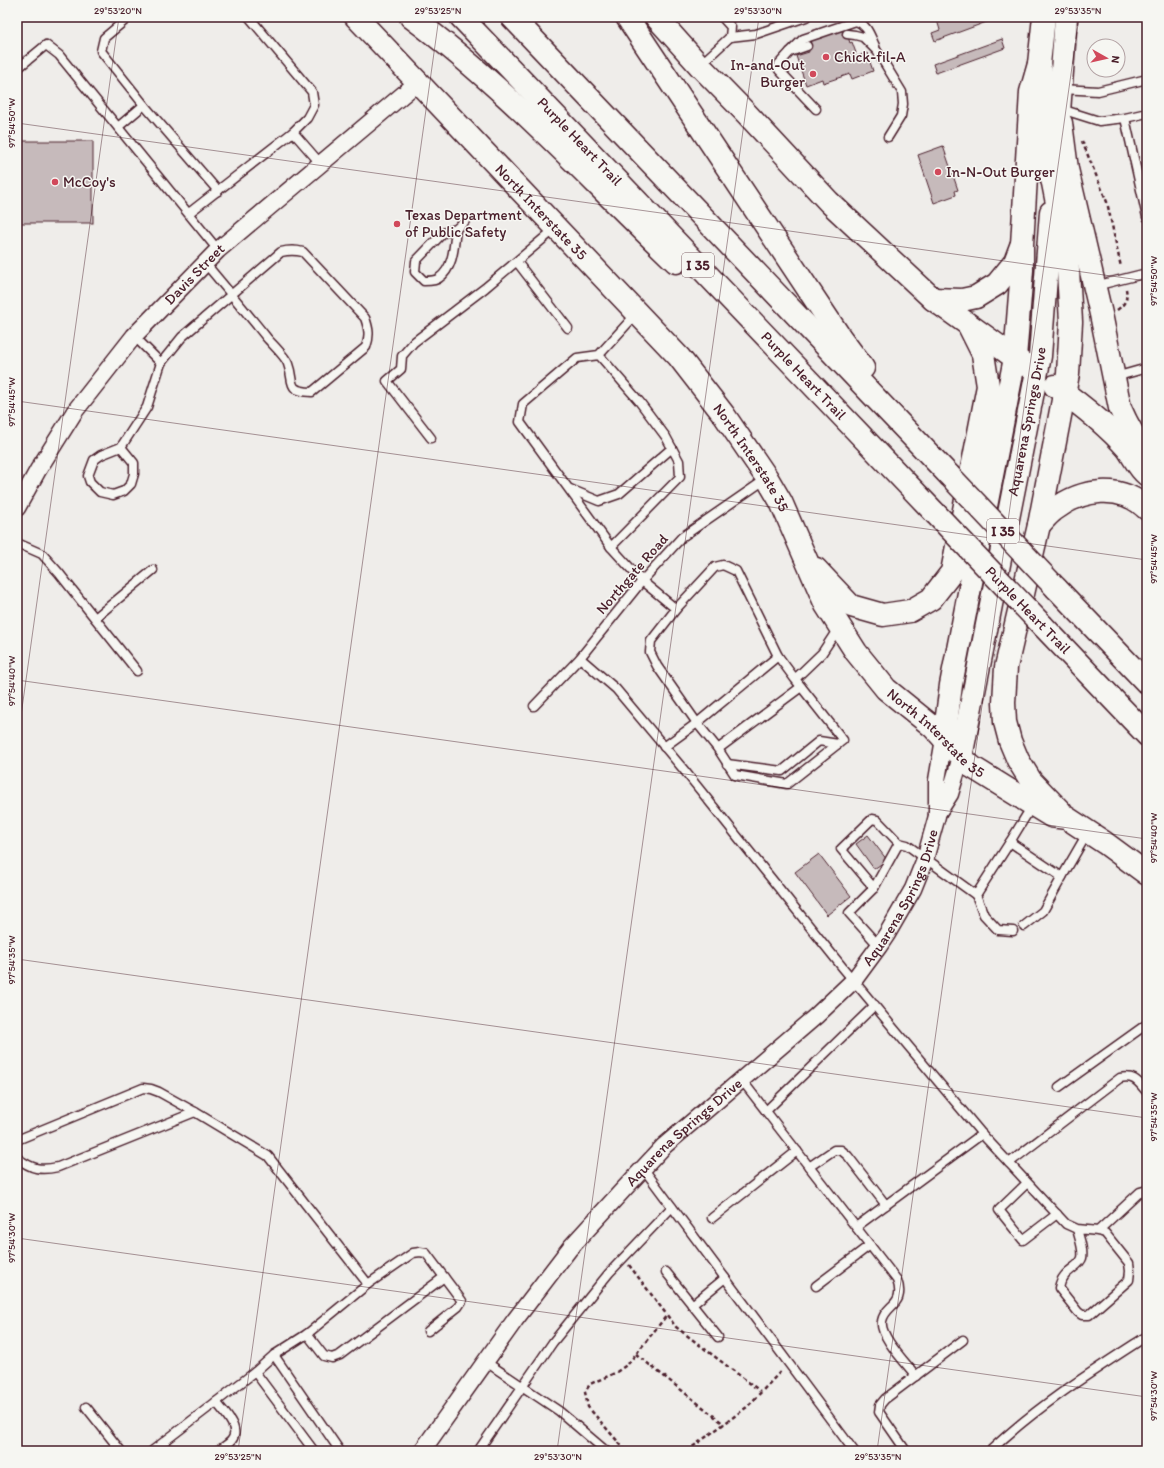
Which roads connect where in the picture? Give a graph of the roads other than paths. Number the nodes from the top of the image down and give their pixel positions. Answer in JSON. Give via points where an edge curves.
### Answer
{"nodes":[{"id":1,"x":129,"y":17,"type":"edge"},
{"id":2,"x":249,"y":17,"type":"edge"},
{"id":3,"x":356,"y":17,"type":"edge"},
{"id":4,"x":411,"y":17,"type":"edge"},
{"id":5,"x":461,"y":17,"type":"edge"},
{"id":6,"x":512,"y":17,"type":"edge"},
{"id":7,"x":628,"y":17,"type":"edge"},
{"id":8,"x":656,"y":17,"type":"edge"},
{"id":9,"x":722,"y":17,"type":"edge"},
{"id":10,"x":806,"y":17,"type":"edge"},
{"id":11,"x":1044,"y":17,"type":"edge"},
{"id":12,"x":1066,"y":17,"type":"edge"},
{"id":13,"x":847,"y":34,"type":"dead end"},
{"id":14,"x":730,"y":38,"type":"junction"},
{"id":15,"x":807,"y":46,"type":"dead end"},
{"id":16,"x":877,"y":51,"type":"junction"},
{"id":17,"x":790,"y":52,"type":"junction"},
{"id":18,"x":1040,"y":64,"type":"junction"},
{"id":19,"x":699,"y":65,"type":"junction"},
{"id":20,"x":17,"y":69,"type":"edge"},
{"id":21,"x":1147,"y":79,"type":"edge"},
{"id":22,"x":418,"y":82,"type":"junction"},
{"id":23,"x":1060,"y":99,"type":"junction"},
{"id":24,"x":144,"y":105,"type":"junction"},
{"id":25,"x":816,"y":109,"type":"dead end"},
{"id":26,"x":1147,"y":113,"type":"edge"},
{"id":27,"x":1125,"y":118,"type":"junction"},
{"id":28,"x":118,"y":127,"type":"junction"},
{"id":29,"x":293,"y":132,"type":"junction"},
{"id":30,"x":888,"y":137,"type":"dead end"},
{"id":31,"x":320,"y":164,"type":"junction"},
{"id":32,"x":1053,"y":183,"type":"junction"},
{"id":33,"x":218,"y":191,"type":"junction"},
{"id":34,"x":188,"y":213,"type":"junction"},
{"id":35,"x":1147,"y":217,"type":"edge"},
{"id":36,"x":465,"y":221,"type":"dead end"},
{"id":37,"x":557,"y":227,"type":"junction"},
{"id":38,"x":456,"y":229,"type":"junction"},
{"id":39,"x":1022,"y":245,"type":"junction"},
{"id":40,"x":218,"y":250,"type":"junction"},
{"id":41,"x":517,"y":262,"type":"junction"},
{"id":42,"x":205,"y":263,"type":"junction"},
{"id":43,"x":1147,"y":273,"type":"edge"},
{"id":44,"x":1094,"y":286,"type":"junction"},
{"id":45,"x":232,"y":295,"type":"junction"},
{"id":46,"x":933,"y":299,"type":"junction"},
{"id":47,"x":637,"y":312,"type":"junction"},
{"id":48,"x":970,"y":326,"type":"junction"},
{"id":49,"x":568,"y":328,"type":"dead end"},
{"id":50,"x":134,"y":336,"type":"junction"},
{"id":51,"x":599,"y":355,"type":"junction"},
{"id":52,"x":1015,"y":358,"type":"junction"},
{"id":53,"x":161,"y":363,"type":"junction"},
{"id":54,"x":1147,"y":368,"type":"edge"},
{"id":55,"x":1038,"y":373,"type":"junction"},
{"id":56,"x":1114,"y":378,"type":"junction"},
{"id":57,"x":1064,"y":393,"type":"junction"},
{"id":58,"x":431,"y":438,"type":"dead end"},
{"id":59,"x":914,"y":438,"type":"junction"},
{"id":60,"x":121,"y":447,"type":"junction"},
{"id":61,"x":672,"y":448,"type":"junction"},
{"id":62,"x":1146,"y":453,"type":"edge"},
{"id":63,"x":1147,"y":475,"type":"edge"},
{"id":64,"x":767,"y":478,"type":"junction"},
{"id":65,"x":901,"y":478,"type":"junction"},
{"id":66,"x":569,"y":489,"type":"junction"},
{"id":67,"x":17,"y":508,"type":"edge"},
{"id":68,"x":1147,"y":509,"type":"edge"},
{"id":69,"x":1039,"y":525,"type":"junction"},
{"id":70,"x":17,"y":543,"type":"edge"},
{"id":71,"x":611,"y":547,"type":"junction"},
{"id":72,"x":805,"y":558,"type":"junction"},
{"id":73,"x":153,"y":570,"type":"dead end"},
{"id":74,"x":642,"y":581,"type":"junction"},
{"id":75,"x":676,"y":609,"type":"junction"},
{"id":76,"x":94,"y":618,"type":"junction"},
{"id":77,"x":839,"y":626,"type":"junction"},
{"id":78,"x":778,"y":656,"type":"junction"},
{"id":79,"x":580,"y":658,"type":"junction"},
{"id":80,"x":137,"y":671,"type":"dead end"},
{"id":81,"x":795,"y":679,"type":"junction"},
{"id":82,"x":1147,"y":683,"type":"edge"},
{"id":83,"x":801,"y":687,"type":"junction"},
{"id":84,"x":534,"y":706,"type":"dead end"},
{"id":85,"x":696,"y":723,"type":"junction"},
{"id":86,"x":1147,"y":735,"type":"edge"},
{"id":87,"x":944,"y":738,"type":"junction"},
{"id":88,"x":838,"y":744,"type":"junction"},
{"id":89,"x":664,"y":747,"type":"junction"},
{"id":90,"x":718,"y":749,"type":"junction"},
{"id":91,"x":960,"y":757,"type":"junction"},
{"id":92,"x":727,"y":764,"type":"junction"},
{"id":93,"x":1032,"y":805,"type":"junction"},
{"id":94,"x":937,"y":816,"type":"junction"},
{"id":95,"x":1067,"y":818,"type":"junction"},
{"id":96,"x":1088,"y":831,"type":"junction"},
{"id":97,"x":1010,"y":842,"type":"junction"},
{"id":98,"x":899,"y":843,"type":"junction"},
{"id":99,"x":926,"y":859,"type":"junction"},
{"id":100,"x":1147,"y":874,"type":"edge"},
{"id":101,"x":1062,"y":877,"type":"junction"},
{"id":102,"x":874,"y":888,"type":"junction"},
{"id":103,"x":976,"y":895,"type":"junction"},
{"id":104,"x":1024,"y":926,"type":"dead end"},
{"id":105,"x":1013,"y":931,"type":"dead end"},
{"id":106,"x":879,"y":946,"type":"junction"},
{"id":107,"x":854,"y":980,"type":"junction"},
{"id":108,"x":875,"y":1005,"type":"junction"},
{"id":109,"x":1147,"y":1024,"type":"edge"},
{"id":110,"x":741,"y":1079,"type":"junction"},
{"id":111,"x":1060,"y":1087,"type":"dead end"},
{"id":112,"x":1147,"y":1092,"type":"edge"},
{"id":113,"x":766,"y":1111,"type":"junction"},
{"id":114,"x":195,"y":1112,"type":"junction"},
{"id":115,"x":982,"y":1134,"type":"junction"},
{"id":116,"x":17,"y":1140,"type":"edge"},
{"id":117,"x":797,"y":1151,"type":"junction"},
{"id":118,"x":17,"y":1158,"type":"edge"},
{"id":119,"x":1009,"y":1163,"type":"junction"},
{"id":120,"x":809,"y":1167,"type":"junction"},
{"id":121,"x":643,"y":1168,"type":"junction"},
{"id":122,"x":1027,"y":1183,"type":"junction"},
{"id":123,"x":1147,"y":1190,"type":"edge"},
{"id":124,"x":886,"y":1205,"type":"junction"},
{"id":125,"x":672,"y":1207,"type":"junction"},
{"id":126,"x":1057,"y":1214,"type":"junction"},
{"id":127,"x":712,"y":1218,"type":"dead end"},
{"id":128,"x":856,"y":1227,"type":"junction"},
{"id":129,"x":1077,"y":1229,"type":"junction"},
{"id":130,"x":1098,"y":1231,"type":"junction"},
{"id":131,"x":870,"y":1245,"type":"junction"},
{"id":132,"x":666,"y":1272,"type":"dead end"},
{"id":133,"x":444,"y":1277,"type":"junction"},
{"id":134,"x":725,"y":1278,"type":"junction"},
{"id":135,"x":368,"y":1284,"type":"junction"},
{"id":136,"x":816,"y":1286,"type":"dead end"},
{"id":137,"x":692,"y":1304,"type":"junction"},
{"id":138,"x":428,"y":1331,"type":"dead end"},
{"id":139,"x":307,"y":1334,"type":"junction"},
{"id":140,"x":1147,"y":1336,"type":"edge"},
{"id":141,"x":718,"y":1337,"type":"dead end"},
{"id":142,"x":963,"y":1340,"type":"dead end"},
{"id":143,"x":274,"y":1355,"type":"junction"},
{"id":144,"x":486,"y":1362,"type":"junction"},
{"id":145,"x":255,"y":1372,"type":"junction"},
{"id":146,"x":916,"y":1376,"type":"junction"},
{"id":147,"x":522,"y":1387,"type":"junction"},
{"id":148,"x":216,"y":1402,"type":"junction"},
{"id":149,"x":86,"y":1407,"type":"dead end"},
{"id":150,"x":121,"y":1451,"type":"edge"},
{"id":151,"x":152,"y":1451,"type":"edge"},
{"id":152,"x":218,"y":1451,"type":"edge"},
{"id":153,"x":314,"y":1451,"type":"edge"},
{"id":154,"x":340,"y":1451,"type":"edge"},
{"id":155,"x":422,"y":1451,"type":"edge"},
{"id":156,"x":478,"y":1451,"type":"edge"},
{"id":157,"x":606,"y":1451,"type":"edge"},
{"id":158,"x":854,"y":1451,"type":"edge"},
{"id":159,"x":906,"y":1451,"type":"edge"},
{"id":160,"x":990,"y":1451,"type":"edge"}],
"edges":[{"from":1,"to":24,"type":"lane","via":[[104,38],[101,51]]},
{"from":2,"to":29,"type":"lane","via":[[312,92],[314,106],[307,118]]},
{"from":3,"to":22,"type":"main road","name":"North Interstate 35"},
{"from":4,"to":65,"type":"main road","via":[[521,110],[646,234]]},
{"from":5,"to":65,"type":"main road","name":"Purple Heart Trail","number":"I 35"},
{"from":6,"to":59,"type":"main road","number":"I 35"},
{"from":7,"to":59,"type":"main road","via":[[840,337]]},
{"from":8,"to":19,"type":"main road"},
{"from":9,"to":14,"type":"lane","via":[[731,28]]},
{"from":10,"to":14,"type":"lane","via":[[756,34]]},
{"from":11,"to":18,"type":"main road","name":"Aquarena Springs Drive"},
{"from":12,"to":23,"type":"main road","name":"Aquarena Springs Drive"},
{"from":13,"to":16,"type":"lane","via":[[863,37]]},
{"from":14,"to":19,"type":"lane"},
{"from":15,"to":17,"type":"lane"},
{"from":16,"to":17,"type":"lane","via":[[867,28],[863,23],[856,21],[803,39]]},
{"from":16,"to":30,"type":"lane","via":[[902,92],[901,116]]},
{"from":17,"to":25,"type":"lane","via":[[778,64],[779,70]]},
{"from":18,"to":32,"type":"main road","via":[[1044,88],[1046,161]]},
{"from":18,"to":39,"type":"main road","name":"Aquarena Springs Drive","via":[[1031,92]]},
{"from":19,"to":46,"type":"main road","via":[[829,202]]},
{"from":20,"to":28,"type":"lane","via":[[46,45],[59,54]]},
{"from":21,"to":23,"type":"lane"},
{"from":22,"to":31,"type":"street","name":"Davis Street"},
{"from":22,"to":37,"type":"main road","name":"North Interstate 35"},
{"from":23,"to":27,"type":"lane","via":[[1099,120]]},
{"from":23,"to":32,"type":"main road","name":"Aquarena Springs Drive"},
{"from":23,"to":44,"type":"main road","via":[[1067,169]]},
{"from":24,"to":28,"type":"lane"},
{"from":24,"to":33,"type":"lane"},
{"from":26,"to":27,"type":"lane"},
{"from":27,"to":35,"type":"lane"},
{"from":28,"to":34,"type":"lane"},
{"from":29,"to":31,"type":"lane"},
{"from":29,"to":33,"type":"lane"},
{"from":31,"to":40,"type":"street","name":"Davis Street"},
{"from":32,"to":55,"type":"main road","name":"Aquarena Springs Drive"},
{"from":32,"to":57,"type":"main road","via":[[1067,253],[1069,289],[1068,374]]},
{"from":33,"to":34,"type":"lane"},
{"from":34,"to":40,"type":"lane"},
{"from":36,"to":38,"type":"lane"},
{"from":37,"to":41,"type":"lane"},
{"from":37,"to":47,"type":"main road","name":"North Interstate 35"},
{"from":38,"to":38,"type":"lane","via":[[443,233],[416,261],[415,272],[424,281],[439,279],[448,268]]},
{"from":39,"to":46,"type":"main road","via":[[1015,262],[997,284],[976,297],[962,300]]},
{"from":39,"to":52,"type":"main road","name":"Aquarena Springs Drive"},
{"from":40,"to":42,"type":"street","name":"Davis Street"},
{"from":41,"to":49,"type":"lane"},
{"from":41,"to":58,"type":"lane","via":[[414,342],[402,356],[401,369],[387,381]]},
{"from":42,"to":45,"type":"lane"},
{"from":42,"to":50,"type":"street","name":"Davis Street"},
{"from":43,"to":44,"type":"lane"},
{"from":44,"to":56,"type":"main road"},
{"from":45,"to":45,"type":"lane","via":[[288,364],[291,382],[295,389],[302,392],[312,392],[366,347],[369,327],[365,318],[303,252],[281,252]]},
{"from":45,"to":53,"type":"lane","via":[[182,337]]},
{"from":46,"to":48,"type":"main road"},
{"from":47,"to":51,"type":"lane"},
{"from":47,"to":64,"type":"main road","name":"North Interstate 35","via":[[679,357],[724,415]]},
{"from":48,"to":52,"type":"main road"},
{"from":48,"to":72,"type":"main road","via":[[983,354],[988,386],[952,572],[931,599],[910,611],[884,615],[851,606]]},
{"from":50,"to":53,"type":"lane"},
{"from":50,"to":67,"type":"street","name":"Davis Street","via":[[76,411]]},
{"from":51,"to":61,"type":"lane","via":[[639,401]]},
{"from":51,"to":66,"type":"lane","via":[[577,358],[523,404],[520,422]]},
{"from":52,"to":55,"type":"main road"},
{"from":52,"to":87,"type":"main road","name":"Aquarena Springs Drive","via":[[951,685]]},
{"from":53,"to":60,"type":"lane","via":[[148,407]]},
{"from":54,"to":56,"type":"lane"},
{"from":55,"to":57,"type":"main road"},
{"from":55,"to":91,"type":"main road","name":"Aquarena Springs Drive"},
{"from":56,"to":62,"type":"main road","via":[[1120,408]]},
{"from":57,"to":63,"type":"main road","via":[[1109,430],[1128,449]]},
{"from":57,"to":69,"type":"main road"},
{"from":59,"to":82,"type":"main road","number":"I 35","bridge":true},
{"from":60,"to":60,"type":"lane","via":[[94,460],[88,476],[100,492],[113,495],[124,491],[131,484],[134,463]]},
{"from":61,"to":66,"type":"lane","via":[[619,494],[599,501]]},
{"from":61,"to":71,"type":"lane","via":[[679,461],[680,477]]},
{"from":64,"to":72,"type":"main road","name":"North Interstate 35"},
{"from":64,"to":74,"type":"lane","name":"Northgate Road","via":[[682,537]]},
{"from":65,"to":86,"type":"main road","name":"Purple Heart Trail","number":"I 35","bridge":true},
{"from":66,"to":71,"type":"lane"},
{"from":68,"to":69,"type":"main road","via":[[1126,494],[1097,491],[1083,494],[1064,504]]},
{"from":69,"to":95,"type":"main road","via":[[1006,667],[1005,722],[1018,760],[1031,781]]},
{"from":70,"to":76,"type":"lane","via":[[42,554]]},
{"from":71,"to":74,"type":"lane"},
{"from":72,"to":77,"type":"main road","name":"North Interstate 35","via":[[826,605]]},
{"from":73,"to":76,"type":"lane"},
{"from":74,"to":75,"type":"lane"},
{"from":74,"to":79,"type":"lane","name":"Northgate Road"},
{"from":75,"to":78,"type":"lane","via":[[715,567],[723,565],[736,571]]},
{"from":75,"to":85,"type":"lane","via":[[651,641],[650,652]]},
{"from":76,"to":80,"type":"lane"},
{"from":77,"to":81,"type":"lane","via":[[822,653]]},
{"from":77,"to":87,"type":"main road","name":"North Interstate 35","via":[[886,689]]},
{"from":78,"to":81,"type":"lane"},
{"from":78,"to":85,"type":"lane"},
{"from":79,"to":84,"type":"lane","name":"Northgate Road"},
{"from":79,"to":89,"type":"lane","via":[[616,689]]},
{"from":81,"to":83,"type":"lane"},
{"from":83,"to":88,"type":"lane","via":[[843,740]]},
{"from":83,"to":90,"type":"lane"},
{"from":85,"to":89,"type":"lane"},
{"from":85,"to":90,"type":"lane"},
{"from":87,"to":91,"type":"main road","name":"North Interstate 35"},
{"from":87,"to":94,"type":"street","name":"Aquarena Springs Drive","via":[[937,780]]},
{"from":88,"to":92,"type":"lane","via":[[819,741],[782,771]]},
{"from":88,"to":92,"type":"lane","via":[[787,784],[735,775]]},
{"from":89,"to":107,"type":"lane"},
{"from":90,"to":92,"type":"lane"},
{"from":91,"to":93,"type":"main road","name":"North Interstate 35"},
{"from":91,"to":94,"type":"street","name":"Aquarena Springs Drive","via":[[950,794]]},
{"from":93,"to":95,"type":"main road","name":"North Interstate 35","via":[[1051,816]]},
{"from":93,"to":97,"type":"lane"},
{"from":94,"to":99,"type":"street","name":"Aquarena Springs Drive"},
{"from":95,"to":96,"type":"main road","name":"North Interstate 35"},
{"from":96,"to":100,"type":"main road","name":"North Interstate 35"},
{"from":96,"to":101,"type":"lane"},
{"from":97,"to":101,"type":"lane"},
{"from":97,"to":103,"type":"lane"},
{"from":98,"to":99,"type":"lane"},
{"from":98,"to":102,"type":"lane"},
{"from":98,"to":102,"type":"lane","via":[[877,820],[872,819],[841,849]]},
{"from":99,"to":103,"type":"lane"},
{"from":99,"to":106,"type":"street","name":"Aquarena Springs Drive","via":[[913,889]]},
{"from":101,"to":104,"type":"lane","via":[[1043,911]]},
{"from":102,"to":106,"type":"lane","via":[[849,912]]},
{"from":103,"to":105,"type":"lane","via":[[984,915],[998,930]]},
{"from":106,"to":107,"type":"street","name":"Aquarena Springs Drive"},
{"from":107,"to":108,"type":"lane"},
{"from":107,"to":110,"type":"street","name":"Aquarena Springs Drive","via":[[816,1016]]},
{"from":108,"to":113,"type":"lane"},
{"from":108,"to":115,"type":"lane"},
{"from":109,"to":111,"type":"lane"},
{"from":110,"to":113,"type":"lane"},
{"from":110,"to":121,"type":"street","name":"Aquarena Springs Drive","via":[[664,1146]]},
{"from":112,"to":119,"type":"lane","via":[[1136,1080],[1128,1076],[1120,1078]]},
{"from":113,"to":117,"type":"lane"},
{"from":114,"to":116,"type":"lane","via":[[159,1092],[143,1088]]},
{"from":114,"to":118,"type":"lane","via":[[58,1167],[45,1170],[35,1168]]},
{"from":114,"to":135,"type":"lane","via":[[268,1156]]},
{"from":115,"to":119,"type":"lane"},
{"from":115,"to":124,"type":"lane"},
{"from":117,"to":120,"type":"lane"},
{"from":117,"to":127,"type":"lane"},
{"from":119,"to":122,"type":"lane"},
{"from":120,"to":124,"type":"lane","via":[[834,1150],[841,1150]]},
{"from":120,"to":128,"type":"lane"},
{"from":121,"to":125,"type":"lane"},
{"from":121,"to":144,"type":"street","name":"Aquarena Springs Drive","via":[[570,1248]]},
{"from":122,"to":126,"type":"lane"},
{"from":122,"to":126,"type":"lane","via":[[999,1210],[1023,1240]]},
{"from":123,"to":130,"type":"lane","via":[[1140,1192]]},
{"from":124,"to":128,"type":"lane"},
{"from":125,"to":134,"type":"lane"},
{"from":125,"to":147,"type":"lane","via":[[623,1258],[553,1342]]},
{"from":126,"to":129,"type":"lane","via":[[1066,1224]]},
{"from":128,"to":131,"type":"lane"},
{"from":129,"to":130,"type":"lane"},
{"from":129,"to":130,"type":"lane","via":[[1082,1257],[1060,1280],[1059,1288],[1082,1315],[1089,1315],[1129,1280],[1129,1263],[1105,1233]]},
{"from":131,"to":136,"type":"lane"},
{"from":131,"to":146,"type":"lane","via":[[900,1287],[900,1295],[882,1321],[883,1329],[886,1337]]},
{"from":132,"to":137,"type":"lane"},
{"from":133,"to":135,"type":"lane","via":[[426,1253],[420,1252],[413,1253]]},
{"from":133,"to":138,"type":"lane","via":[[462,1301]]},
{"from":133,"to":139,"type":"lane","via":[[340,1355],[332,1358],[324,1356]]},
{"from":134,"to":137,"type":"lane"},
{"from":134,"to":158,"type":"lane"},
{"from":135,"to":139,"type":"lane"},
{"from":137,"to":141,"type":"lane"},
{"from":139,"to":143,"type":"lane"},
{"from":140,"to":160,"type":"lane","via":[[1088,1373],[1012,1429]]},
{"from":142,"to":146,"type":"lane"},
{"from":143,"to":145,"type":"lane"},
{"from":143,"to":154,"type":"lane"},
{"from":144,"to":147,"type":"lane"},
{"from":144,"to":155,"type":"street","name":"Aquarena Springs Drive"},
{"from":145,"to":148,"type":"lane"},
{"from":145,"to":153,"type":"lane"},
{"from":146,"to":159,"type":"lane","via":[[885,1399],[880,1405],[879,1412]]},
{"from":147,"to":156,"type":"lane"},
{"from":147,"to":157,"type":"lane","via":[[559,1411]]},
{"from":148,"to":151,"type":"lane"},
{"from":148,"to":152,"type":"lane","via":[[234,1429],[232,1440]]},
{"from":149,"to":150,"type":"lane"}]}
